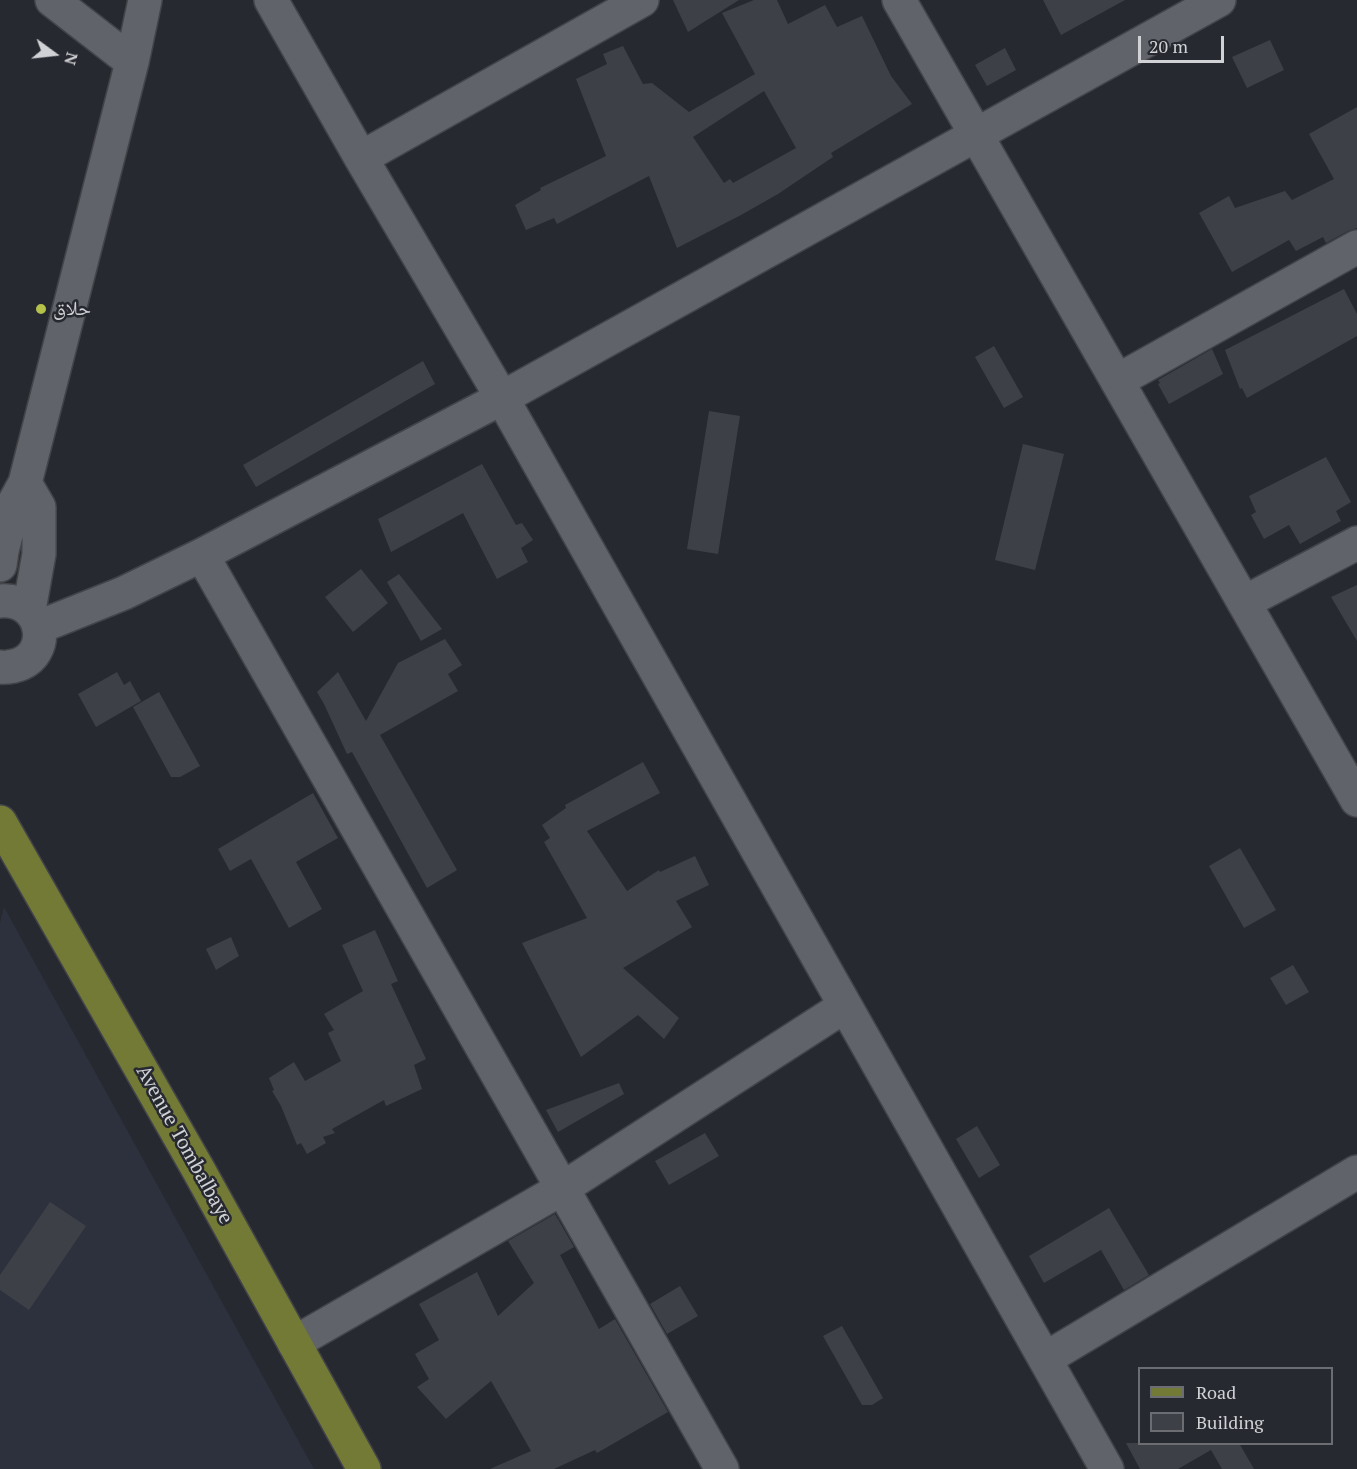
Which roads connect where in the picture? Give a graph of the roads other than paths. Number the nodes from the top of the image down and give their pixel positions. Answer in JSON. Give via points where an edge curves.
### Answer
{"nodes":[{"id":1,"x":52,"y":0,"type":"edge"},
{"id":2,"x":145,"y":0,"type":"edge"},
{"id":3,"x":271,"y":0,"type":"edge"},
{"id":4,"x":642,"y":0,"type":"edge"},
{"id":5,"x":899,"y":0,"type":"edge"},
{"id":6,"x":1219,"y":0,"type":"edge"},
{"id":7,"x":132,"y":62,"type":"junction"},
{"id":8,"x":976,"y":135,"type":"junction"},
{"id":9,"x":361,"y":158,"type":"junction"},
{"id":10,"x":1357,"y":247,"type":"edge"},
{"id":11,"x":1117,"y":381,"type":"junction"},
{"id":12,"x":502,"y":398,"type":"junction"},
{"id":13,"x":25,"y":483,"type":"junction"},
{"id":14,"x":1357,"y":543,"type":"edge"},
{"id":15,"x":202,"y":555,"type":"junction"},
{"id":16,"x":0,"y":565,"type":"edge"},
{"id":17,"x":1245,"y":602,"type":"junction"},
{"id":18,"x":23,"y":613,"type":"edge"},
{"id":19,"x":1,"y":677,"type":"edge"},
{"id":20,"x":1357,"y":800,"type":"edge"},
{"id":21,"x":0,"y":822,"type":"edge"},
{"id":22,"x":845,"y":1006,"type":"junction"},
{"id":23,"x":1357,"y":1172,"type":"edge"},
{"id":24,"x":563,"y":1188,"type":"junction"},
{"id":25,"x":294,"y":1343,"type":"junction"},
{"id":26,"x":1045,"y":1359,"type":"junction"},
{"id":27,"x":364,"y":1469,"type":"edge"},
{"id":28,"x":722,"y":1469,"type":"edge"},
{"id":29,"x":1107,"y":1469,"type":"edge"}],
"edges":[{"from":1,"to":7,"type":"street"},
{"from":2,"to":7,"type":"street"},
{"from":3,"to":9,"type":"street"},
{"from":4,"to":9,"type":"street"},
{"from":5,"to":8,"type":"street"},
{"from":6,"to":8,"type":"street"},
{"from":7,"to":13,"type":"street"},
{"from":8,"to":11,"type":"street"},
{"from":8,"to":12,"type":"street"},
{"from":9,"to":12,"type":"street"},
{"from":10,"to":11,"type":"street"},
{"from":11,"to":17,"type":"street"},
{"from":12,"to":15,"type":"street"},
{"from":12,"to":22,"type":"street"},
{"from":13,"to":16,"type":"street","via":[[14,503]]},
{"from":13,"to":18,"type":"street","via":[[39,507],[39,554]]},
{"from":14,"to":17,"type":"street"},
{"from":15,"to":18,"type":"street","via":[[124,593]]},
{"from":15,"to":24,"type":"street"},
{"from":17,"to":20,"type":"street"},
{"from":18,"to":19,"type":"street","via":[[39,641],[33,654]]},
{"from":21,"to":25,"type":"main road","name":"Avenue Tombalbaye"},
{"from":22,"to":24,"type":"street"},
{"from":22,"to":26,"type":"street"},
{"from":23,"to":26,"type":"street"},
{"from":24,"to":25,"type":"street"},
{"from":24,"to":28,"type":"street"},
{"from":25,"to":27,"type":"main road","name":"Avenue Tombalbaye"},
{"from":26,"to":29,"type":"street"}]}
